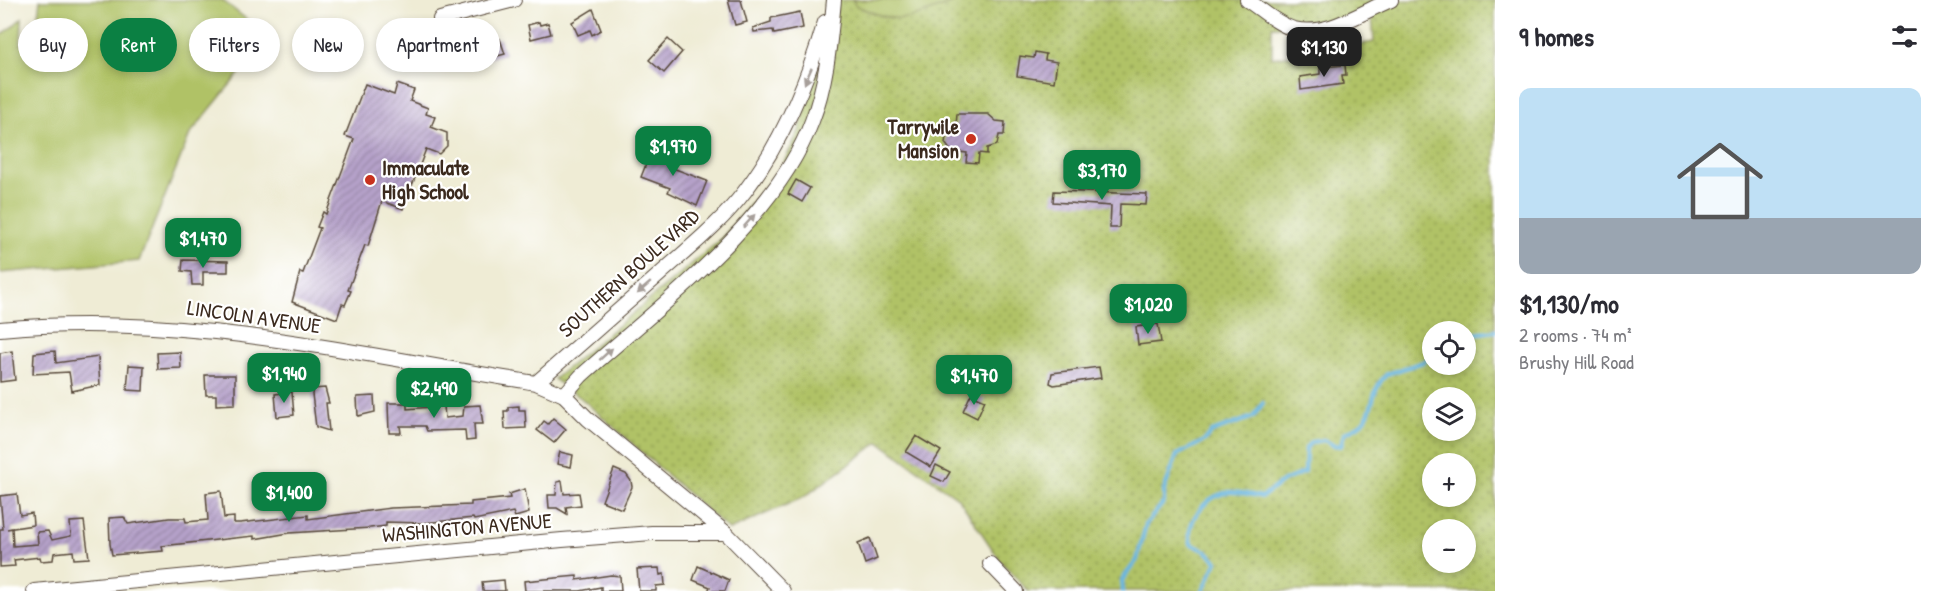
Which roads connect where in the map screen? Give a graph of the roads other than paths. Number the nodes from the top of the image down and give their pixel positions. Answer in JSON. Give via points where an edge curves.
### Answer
{"nodes":[{"id":1,"x":514,"y":0,"type":"edge"},
{"id":2,"x":833,"y":0,"type":"edge"},
{"id":3,"x":1247,"y":0,"type":"edge"},
{"id":4,"x":1391,"y":0,"type":"edge"},
{"id":5,"x":444,"y":18,"type":"edge"},
{"id":6,"x":0,"y":329,"type":"edge"},
{"id":7,"x":536,"y":383,"type":"junction"},
{"id":8,"x":564,"y":395,"type":"junction"},
{"id":9,"x":726,"y":533,"type":"junction"},
{"id":10,"x":990,"y":564,"type":"dead end"},
{"id":11,"x":34,"y":591,"type":"edge"},
{"id":12,"x":783,"y":591,"type":"edge"},
{"id":13,"x":1016,"y":591,"type":"edge"}],
"edges":[{"from":1,"to":5,"type":"street"},
{"from":2,"to":7,"type":"street","name":"SOUTHERN BOULEVARD","one_way":true,"via":[[812,66],[791,113],[771,154],[744,193],[717,223]]},
{"from":8,"to":2,"type":"street","name":"SOUTHERN BOULEVARD","one_way":true,"via":[[733,239],[762,207],[791,165],[812,122],[826,75]]},
{"from":3,"to":4,"type":"street","via":[[1293,29],[1313,30],[1336,25]]},
{"from":6,"to":7,"type":"street","name":"LINCOLN AVENUE","via":[[102,324],[184,328]]},
{"from":7,"to":8,"type":"street"},
{"from":8,"to":9,"type":"street"},
{"from":9,"to":11,"type":"street","name":"WASHINGTON AVENUE","via":[[652,533],[561,540]]},
{"from":9,"to":12,"type":"street"},
{"from":10,"to":13,"type":"street"}]}
